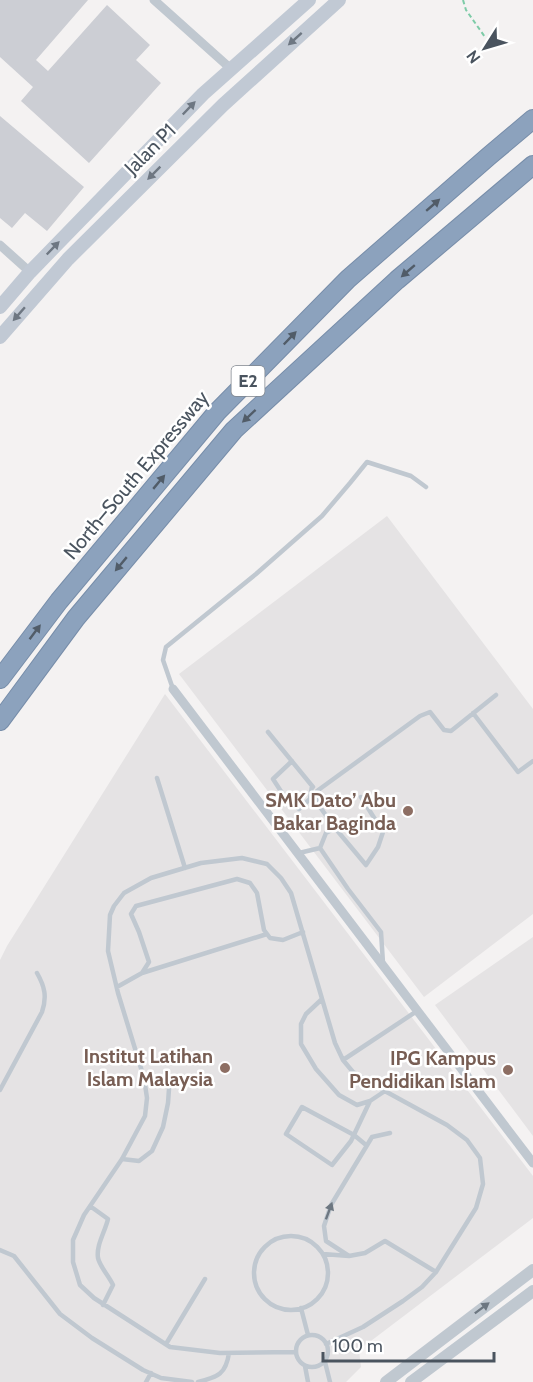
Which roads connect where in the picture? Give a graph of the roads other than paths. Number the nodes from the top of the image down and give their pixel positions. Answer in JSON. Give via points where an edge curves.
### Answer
{"nodes":[{"id":1,"x":154,"y":0,"type":"edge"},
{"id":2,"x":309,"y":0,"type":"edge"},
{"id":3,"x":339,"y":0,"type":"edge"},
{"id":4,"x":230,"y":68,"type":"junction"},
{"id":5,"x":533,"y":119,"type":"edge"},
{"id":6,"x":533,"y":165,"type":"edge"},
{"id":7,"x":0,"y":245,"type":"edge"},
{"id":8,"x":30,"y":272,"type":"junction"},
{"id":9,"x":0,"y":307,"type":"edge"},
{"id":10,"x":0,"y":337,"type":"edge"},
{"id":11,"x":426,"y":487,"type":"dead end"},
{"id":12,"x":0,"y":679,"type":"edge"},
{"id":13,"x":173,"y":689,"type":"joint"},
{"id":14,"x":496,"y":695,"type":"dead end"},
{"id":15,"x":473,"y":713,"type":"junction"},
{"id":16,"x":0,"y":722,"type":"edge"},
{"id":17,"x":268,"y":732,"type":"dead end"},
{"id":18,"x":292,"y":761,"type":"junction"},
{"id":19,"x":533,"y":761,"type":"edge"},
{"id":20,"x":157,"y":778,"type":"dead end"},
{"id":21,"x":312,"y":786,"type":"junction"},
{"id":22,"x":317,"y":791,"type":"junction"},
{"id":23,"x":361,"y":797,"type":"dead end"},
{"id":24,"x":335,"y":828,"type":"junction"},
{"id":25,"x":320,"y":849,"type":"junction"},
{"id":26,"x":298,"y":853,"type":"junction"},
{"id":27,"x":185,"y":868,"type":"junction"},
{"id":28,"x":303,"y":932,"type":"junction"},
{"id":29,"x":267,"y":934,"type":"junction"},
{"id":30,"x":383,"y":966,"type":"junction"},
{"id":31,"x":37,"y":973,"type":"dead end"},
{"id":32,"x":142,"y":973,"type":"junction"},
{"id":33,"x":117,"y":987,"type":"junction"},
{"id":34,"x":322,"y":999,"type":"junction"},
{"id":35,"x":417,"y":1011,"type":"junction"},
{"id":36,"x":343,"y":1060,"type":"junction"},
{"id":37,"x":165,"y":1072,"type":"dead end"},
{"id":38,"x":0,"y":1090,"type":"edge"},
{"id":39,"x":385,"y":1091,"type":"junction"},
{"id":40,"x":370,"y":1101,"type":"junction"},
{"id":41,"x":390,"y":1132,"type":"dead end"},
{"id":42,"x":354,"y":1135,"type":"junction"},
{"id":43,"x":366,"y":1145,"type":"junction"},
{"id":44,"x":122,"y":1159,"type":"junction"},
{"id":45,"x":533,"y":1163,"type":"edge"},
{"id":46,"x":90,"y":1206,"type":"junction"},
{"id":47,"x":0,"y":1250,"type":"edge"},
{"id":48,"x":323,"y":1254,"type":"junction"},
{"id":49,"x":349,"y":1256,"type":"junction"},
{"id":50,"x":533,"y":1270,"type":"edge"},
{"id":51,"x":436,"y":1272,"type":"junction"},
{"id":52,"x":205,"y":1280,"type":"dead end"},
{"id":53,"x":533,"y":1291,"type":"edge"},
{"id":54,"x":104,"y":1305,"type":"junction"},
{"id":55,"x":301,"y":1308,"type":"junction"},
{"id":56,"x":308,"y":1335,"type":"junction"},
{"id":57,"x":166,"y":1344,"type":"junction"},
{"id":58,"x":326,"y":1344,"type":"junction"},
{"id":59,"x":296,"y":1352,"type":"junction"},
{"id":60,"x":229,"y":1353,"type":"junction"},
{"id":61,"x":325,"y":1362,"type":"junction"},
{"id":62,"x":305,"y":1366,"type":"junction"},
{"id":63,"x":151,"y":1373,"type":"junction"},
{"id":64,"x":146,"y":1382,"type":"edge"},
{"id":65,"x":192,"y":1382,"type":"edge"},
{"id":66,"x":198,"y":1382,"type":"edge"},
{"id":67,"x":308,"y":1382,"type":"edge"},
{"id":68,"x":330,"y":1382,"type":"edge"},
{"id":69,"x":386,"y":1382,"type":"edge"},
{"id":70,"x":411,"y":1382,"type":"edge"}],
"edges":[{"from":1,"to":4,"type":"street"},
{"from":2,"to":4,"type":"main road","name":"Jalan P1"},
{"from":3,"to":10,"type":"main road","name":"Jalan P1","one_way":true,"via":[[198,129],[68,259]]},
{"from":8,"to":4,"type":"main road","name":"Jalan P1","one_way":true},
{"from":12,"to":5,"type":"highway","name":"North–South Expressway","number":"E2","one_way":true,"via":[[59,601],[217,412],[348,279]]},
{"from":6,"to":16,"type":"highway","number":"E2","one_way":true,"via":[[397,280],[234,430],[76,618]]},
{"from":7,"to":8,"type":"street"},
{"from":8,"to":9,"type":"main road","name":"Jalan P1"},
{"from":11,"to":13,"type":"lane","via":[[411,476],[367,462],[322,516],[166,647],[164,660]]},
{"from":13,"to":26,"type":"street"},
{"from":14,"to":15,"type":"lane"},
{"from":15,"to":19,"type":"lane","via":[[518,772]]},
{"from":15,"to":22,"type":"lane","via":[[451,731],[444,730],[430,712],[420,716]]},
{"from":17,"to":18,"type":"lane"},
{"from":18,"to":21,"type":"lane"},
{"from":18,"to":21,"type":"lane","via":[[273,779],[286,799],[299,809],[310,799]]},
{"from":20,"to":27,"type":"lane"},
{"from":21,"to":22,"type":"lane"},
{"from":22,"to":24,"type":"lane","via":[[320,807]]},
{"from":23,"to":24,"type":"lane","via":[[383,832],[366,865]]},
{"from":24,"to":25,"type":"lane","via":[[326,833]]},
{"from":25,"to":26,"type":"lane"},
{"from":25,"to":30,"type":"lane","via":[[381,932]]},
{"from":26,"to":30,"type":"street"},
{"from":27,"to":28,"type":"lane","via":[[242,858],[267,864],[291,893]]},
{"from":27,"to":33,"type":"lane","via":[[151,878],[124,893],[114,906],[108,951]]},
{"from":28,"to":29,"type":"lane","via":[[283,940]]},
{"from":28,"to":34,"type":"lane"},
{"from":29,"to":32,"type":"lane"},
{"from":29,"to":32,"type":"lane","via":[[257,893],[250,883],[237,879],[136,906],[131,914],[149,962]]},
{"from":30,"to":35,"type":"street"},
{"from":31,"to":38,"type":"lane","via":[[45,991],[42,1012]]},
{"from":32,"to":33,"type":"lane"},
{"from":33,"to":44,"type":"lane","via":[[147,1098],[146,1116]]},
{"from":34,"to":36,"type":"lane"},
{"from":34,"to":40,"type":"lane","via":[[301,1024],[301,1044],[339,1095],[357,1105]]},
{"from":35,"to":36,"type":"lane"},
{"from":35,"to":45,"type":"street"},
{"from":36,"to":39,"type":"lane","via":[[353,1072]]},
{"from":37,"to":44,"type":"lane","via":[[168,1103],[152,1151],[139,1161]]},
{"from":39,"to":40,"type":"lane"},
{"from":39,"to":51,"type":"lane","via":[[447,1125],[467,1140],[480,1158],[483,1184],[476,1208]]},
{"from":40,"to":42,"type":"lane"},
{"from":41,"to":43,"type":"lane","via":[[372,1137]]},
{"from":42,"to":42,"type":"lane","via":[[332,1165],[286,1134],[302,1107]]},
{"from":42,"to":43,"type":"lane"},
{"from":49,"to":43,"type":"lane","one_way":true,"via":[[326,1241],[324,1226],[330,1205]]},
{"from":44,"to":46,"type":"lane"},
{"from":46,"to":54,"type":"lane","via":[[74,1240],[73,1262],[80,1285]]},
{"from":46,"to":54,"type":"lane","via":[[108,1220],[98,1246],[98,1260],[113,1285]]},
{"from":47,"to":63,"type":"lane","via":[[14,1256],[60,1314]]},
{"from":48,"to":49,"type":"lane"},
{"from":48,"to":55,"type":"lane","via":[[328,1279],[315,1301]]},
{"from":48,"to":55,"type":"lane","via":[[309,1241],[291,1236],[278,1238],[259,1255],[255,1280],[260,1292],[279,1308]]},
{"from":49,"to":51,"type":"lane","via":[[365,1253],[385,1241]]},
{"from":69,"to":50,"type":"street","one_way":true},
{"from":51,"to":58,"type":"lane","via":[[383,1315]]},
{"from":52,"to":57,"type":"lane"},
{"from":53,"to":70,"type":"street"},
{"from":54,"to":57,"type":"lane"},
{"from":55,"to":56,"type":"lane"},
{"from":56,"to":58,"type":"lane","via":[[318,1336]]},
{"from":56,"to":59,"type":"lane","via":[[299,1341]]},
{"from":57,"to":60,"type":"lane"},
{"from":58,"to":61,"type":"lane"},
{"from":59,"to":60,"type":"lane"},
{"from":59,"to":62,"type":"lane"},
{"from":60,"to":66,"type":"lane","via":[[220,1374]]},
{"from":61,"to":62,"type":"lane","via":[[312,1368]]},
{"from":61,"to":68,"type":"lane"},
{"from":62,"to":67,"type":"lane"},
{"from":63,"to":64,"type":"lane"},
{"from":63,"to":65,"type":"lane"}]}
